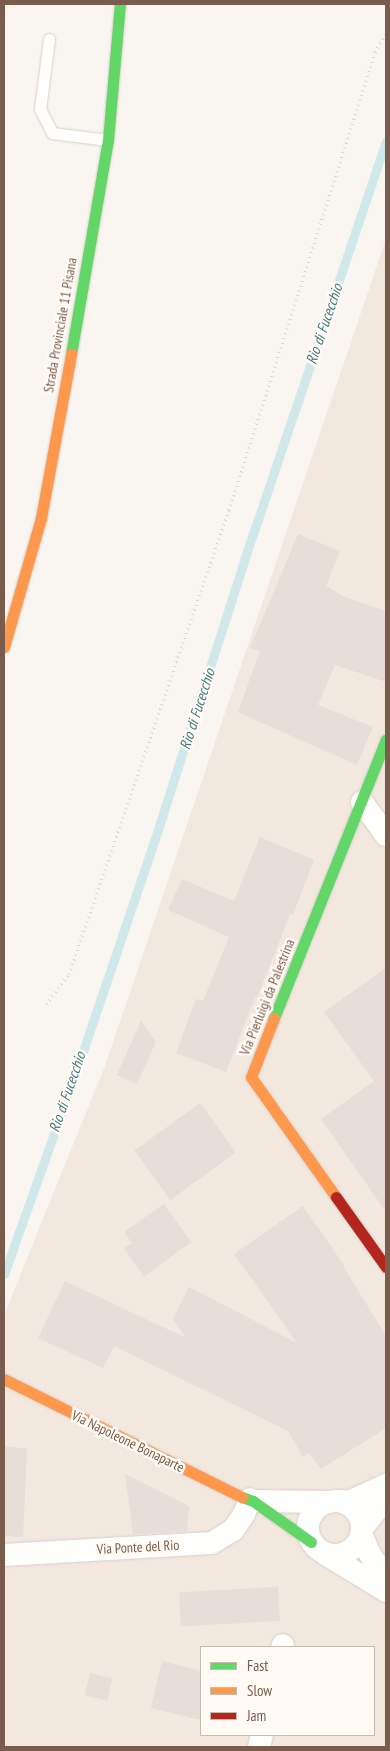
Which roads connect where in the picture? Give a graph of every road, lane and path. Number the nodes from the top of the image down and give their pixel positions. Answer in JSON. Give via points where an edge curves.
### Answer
{"nodes":[{"id":1,"x":120,"y":4,"type":"edge"},
{"id":2,"x":386,"y":33,"type":"edge"},
{"id":3,"x":49,"y":39,"type":"dead end"},
{"id":4,"x":108,"y":140,"type":"junction"},
{"id":5,"x":4,"y":647,"type":"edge"},
{"id":6,"x":386,"y":740,"type":"edge"},
{"id":7,"x":362,"y":802,"type":"junction"},
{"id":8,"x":386,"y":835,"type":"edge"},
{"id":9,"x":46,"y":1004,"type":"dead end"},
{"id":10,"x":386,"y":1267,"type":"edge"},
{"id":11,"x":6,"y":1380,"type":"edge"},
{"id":12,"x":386,"y":1485,"type":"edge"},
{"id":13,"x":386,"y":1498,"type":"edge"},
{"id":14,"x":252,"y":1500,"type":"junction"},
{"id":15,"x":335,"y":1501,"type":"junction"},
{"id":16,"x":362,"y":1531,"type":"junction"},
{"id":17,"x":318,"y":1548,"type":"junction"},
{"id":18,"x":4,"y":1555,"type":"edge"},
{"id":19,"x":386,"y":1577,"type":"edge"},
{"id":20,"x":386,"y":1591,"type":"edge"}],
"edges":[{"from":1,"to":4,"type":"street","name":"Strada Provinciale 11 Pisana"},
{"from":2,"to":9,"type":"path","via":[[374,52],[229,510],[69,974]]},
{"from":3,"to":4,"type":"lane","via":[[40,109],[52,133]]},
{"from":4,"to":5,"type":"street","name":"Strada Provinciale 11 Pisana","via":[[41,518]]},
{"from":6,"to":7,"type":"street","name":"Via Pierluigi da Palestrina"},
{"from":7,"to":8,"type":"street"},
{"from":7,"to":10,"type":"street","name":"Via Pierluigi da Palestrina","via":[[252,1077]]},
{"from":11,"to":14,"type":"street","name":"Via Napoleone Bonaparte"},
{"from":12,"to":15,"type":"street","via":[[349,1502]]},
{"from":13,"to":16,"type":"street"},
{"from":14,"to":15,"type":"street","name":"Via Napoleone Bonaparte"},
{"from":14,"to":17,"type":"street","name":"Via Napoleone Bonaparte"},
{"from":14,"to":18,"type":"street","name":"Via Ponte del Rio","via":[[232,1530],[212,1543]]},
{"from":15,"to":16,"type":"street","via":[[355,1511]]},
{"from":15,"to":17,"type":"street","via":[[321,1504],[310,1517],[308,1534]]},
{"from":16,"to":17,"type":"street","via":[[354,1548],[347,1553],[340,1555]]},
{"from":16,"to":19,"type":"street","via":[[371,1556]]},
{"from":17,"to":20,"type":"street","name":"Via Napoleone Bonaparte"}]}
